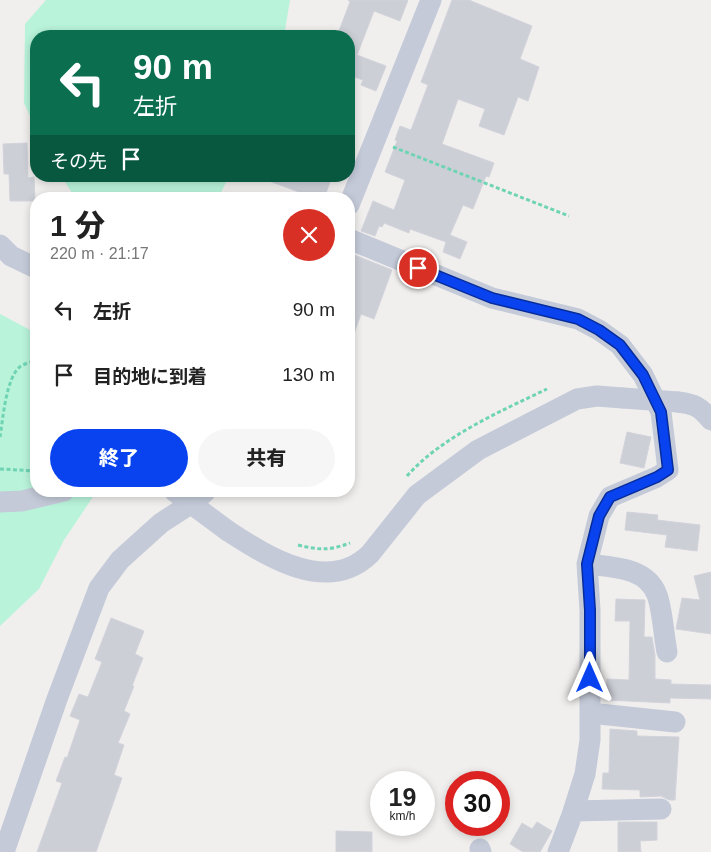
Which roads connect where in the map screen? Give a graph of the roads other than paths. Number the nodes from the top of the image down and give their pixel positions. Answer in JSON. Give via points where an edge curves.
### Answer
{"nodes":[{"id":1,"x":431,"y":0,"type":"edge"},
{"id":2,"x":354,"y":192,"type":"edge"},
{"id":3,"x":355,"y":241,"type":"edge"},
{"id":4,"x":0,"y":245,"type":"edge"},
{"id":5,"x":30,"y":265,"type":"edge"},
{"id":6,"x":711,"y":420,"type":"edge"},
{"id":7,"x":39,"y":497,"type":"edge"},
{"id":8,"x":182,"y":497,"type":"edge"},
{"id":9,"x":199,"y":497,"type":"edge"},
{"id":10,"x":0,"y":502,"type":"edge"},
{"id":11,"x":587,"y":564,"type":"junction"},
{"id":12,"x":667,"y":652,"type":"dead end"},
{"id":13,"x":590,"y":713,"type":"junction"},
{"id":14,"x":675,"y":722,"type":"dead end"},
{"id":15,"x":661,"y":809,"type":"dead end"},
{"id":16,"x":573,"y":811,"type":"junction"},
{"id":17,"x":4,"y":852,"type":"edge"},
{"id":18,"x":558,"y":852,"type":"edge"}],
"edges":[{"from":1,"to":2,"type":"street"},
{"from":3,"to":11,"type":"street","via":[[492,298],[578,319],[620,345],[643,375],[661,412],[668,470],[610,497],[599,516]]},
{"from":4,"to":5,"type":"street","via":[[11,256]]},
{"from":6,"to":8,"type":"street","bridge":true,"via":[[700,408],[678,402],[597,396],[577,399],[478,450],[417,495],[362,562],[326,573],[277,561],[228,531]]},
{"from":7,"to":10,"type":"street"},
{"from":9,"to":17,"type":"street","via":[[161,523],[120,560],[99,588]]},
{"from":11,"to":12,"type":"street","via":[[630,570],[650,583],[658,595]]},
{"from":11,"to":13,"type":"street"},
{"from":13,"to":14,"type":"street"},
{"from":13,"to":16,"type":"street","via":[[585,774]]},
{"from":15,"to":16,"type":"street"},
{"from":16,"to":18,"type":"street"}]}
